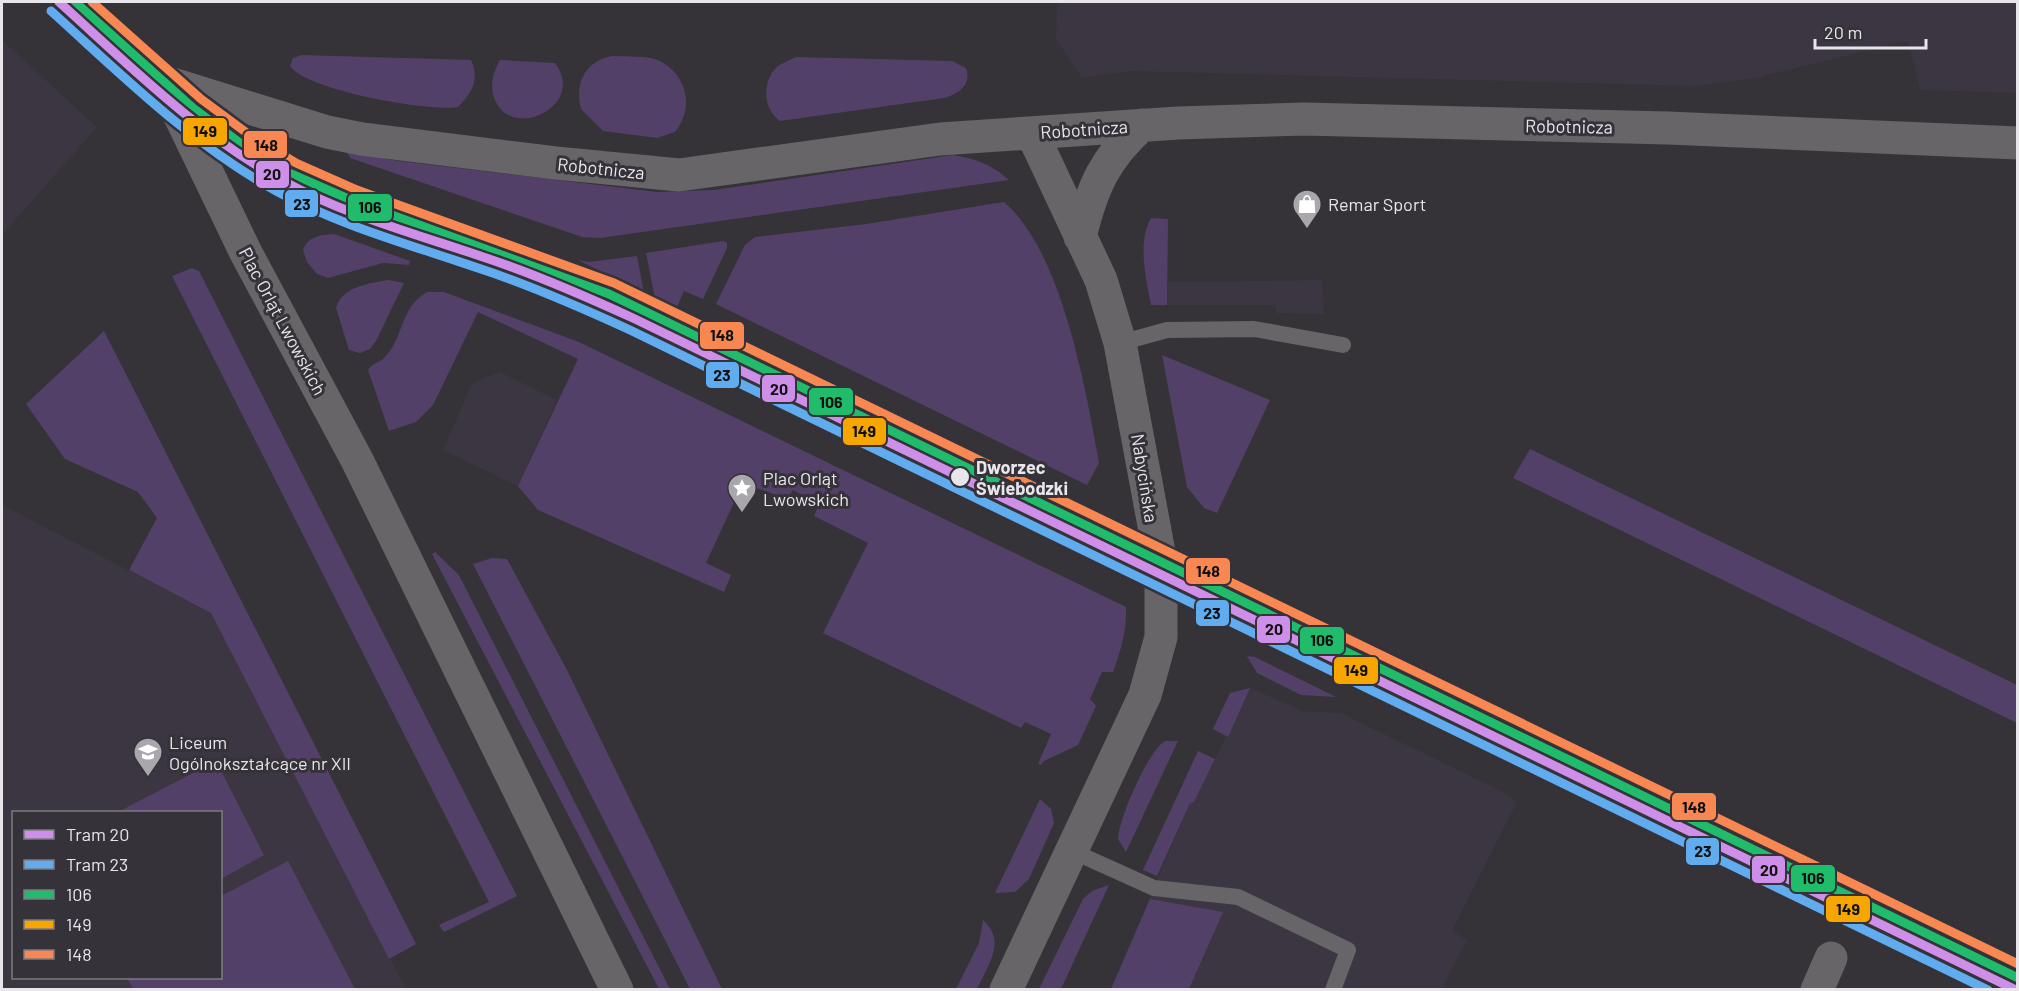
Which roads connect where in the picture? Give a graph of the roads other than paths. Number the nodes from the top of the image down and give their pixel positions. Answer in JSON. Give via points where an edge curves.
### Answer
{"nodes":[{"id":1,"x":75,"y":2,"type":"edge"},
{"id":2,"x":163,"y":81,"type":"junction"},
{"id":3,"x":1142,"y":125,"type":"junction"},
{"id":4,"x":1032,"y":133,"type":"junction"},
{"id":5,"x":2018,"y":142,"type":"edge"},
{"id":6,"x":1080,"y":237,"type":"junction"},
{"id":7,"x":1120,"y":343,"type":"junction"},
{"id":8,"x":1343,"y":345,"type":"dead end"},
{"id":9,"x":1161,"y":563,"type":"junction"},
{"id":10,"x":1072,"y":851,"type":"junction"},
{"id":11,"x":1831,"y":958,"type":"dead end"},
{"id":12,"x":2018,"y":978,"type":"edge"},
{"id":13,"x":617,"y":990,"type":"edge"},
{"id":14,"x":1006,"y":990,"type":"edge"},
{"id":15,"x":1333,"y":990,"type":"edge"},
{"id":16,"x":1817,"y":990,"type":"edge"}],
"edges":[{"from":1,"to":2,"type":"street","name":"Plac Orląt Lwowskich"},
{"from":2,"to":4,"type":"street","name":"Robotnicza","via":[[327,132],[369,140],[652,174],[694,174],[940,139]]},
{"from":2,"to":9,"type":"lane","via":[[248,149],[311,184],[609,294]]},
{"from":2,"to":13,"type":"street","name":"Plac Orląt Lwowskich","via":[[246,253],[357,460]]},
{"from":3,"to":4,"type":"street","name":"Robotnicza"},
{"from":3,"to":5,"type":"street","name":"Robotnicza","via":[[1304,119]]},
{"from":3,"to":6,"type":"street","via":[[1119,146],[1101,172],[1089,199]]},
{"from":4,"to":6,"type":"street","name":"Nabycińska"},
{"from":6,"to":7,"type":"street","name":"Nabycińska","via":[[1101,280]]},
{"from":7,"to":8,"type":"lane","via":[[1167,330],[1254,329]]},
{"from":7,"to":9,"type":"street","name":"Nabycińska"},
{"from":9,"to":10,"type":"street","name":"Nabycińska","via":[[1161,637],[1156,664]]},
{"from":9,"to":12,"type":"lane"},
{"from":10,"to":14,"type":"street","name":"Nabycińska"},
{"from":10,"to":15,"type":"lane","via":[[1154,888],[1238,897],[1348,950]]},
{"from":11,"to":16,"type":"street"}]}
